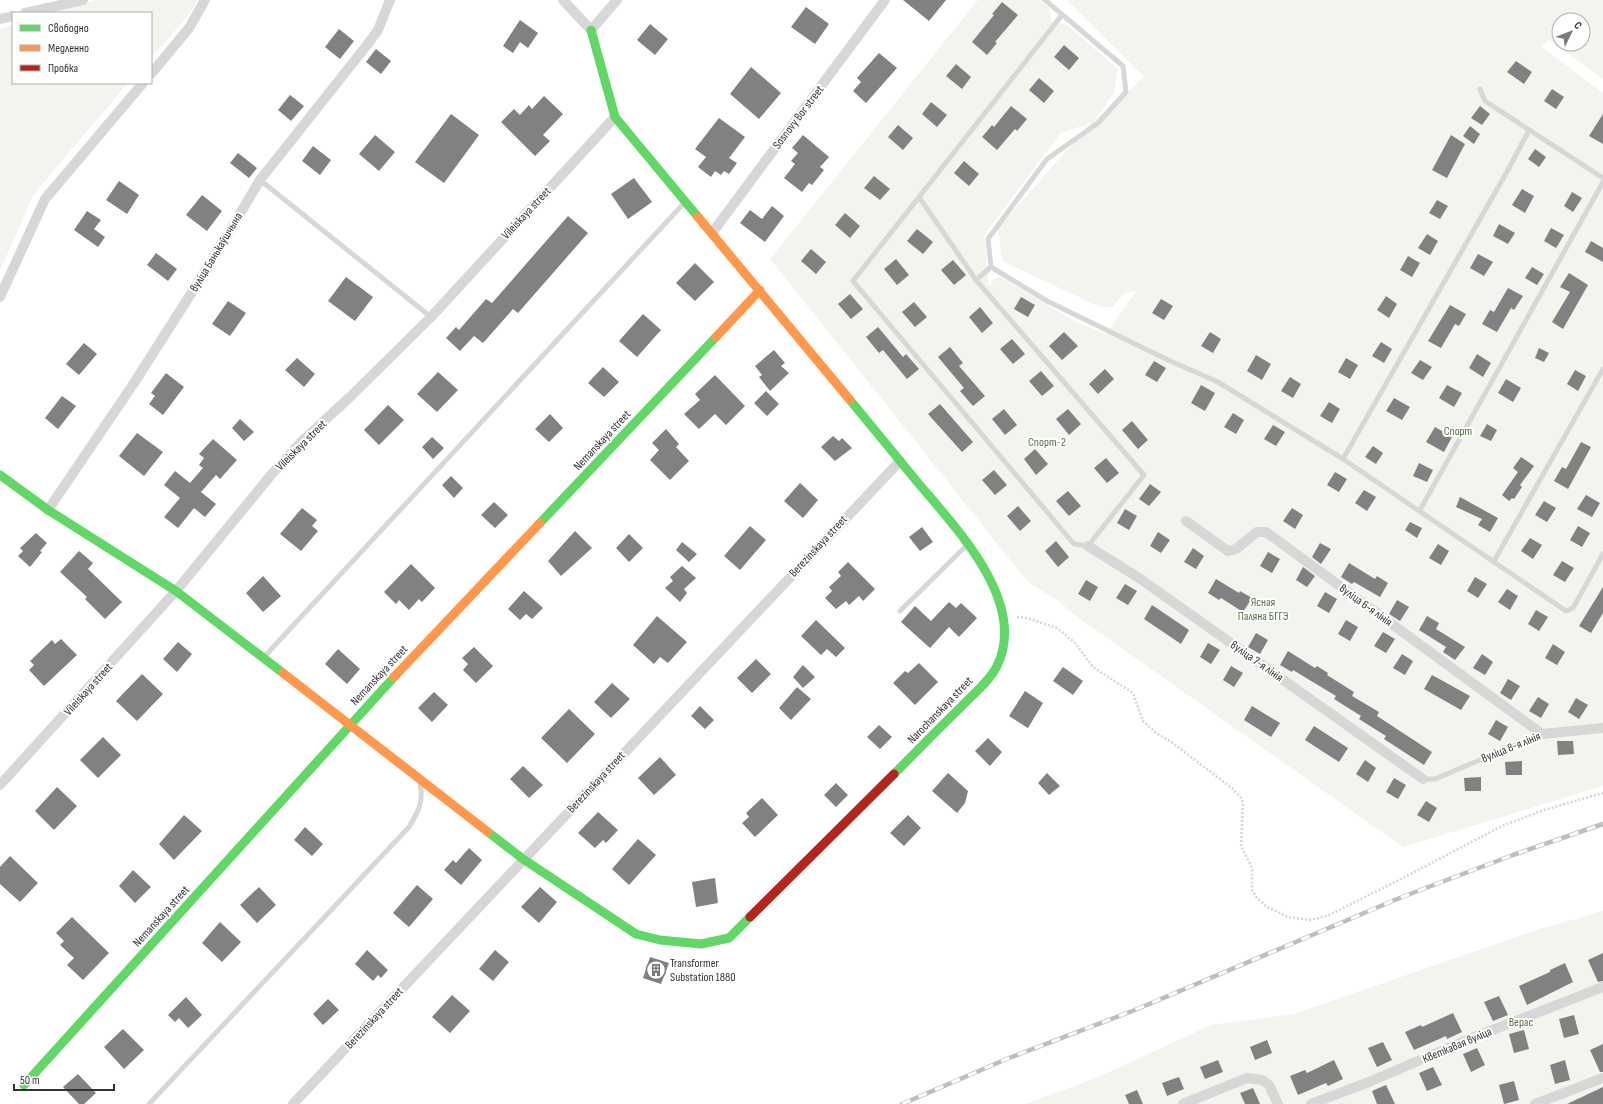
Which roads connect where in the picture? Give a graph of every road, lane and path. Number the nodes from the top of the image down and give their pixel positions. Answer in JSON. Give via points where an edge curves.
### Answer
{"nodes":[{"id":1,"x":83,"y":0,"type":"edge"},
{"id":2,"x":205,"y":0,"type":"edge"},
{"id":3,"x":390,"y":0,"type":"edge"},
{"id":4,"x":563,"y":0,"type":"edge"},
{"id":5,"x":617,"y":0,"type":"edge"},
{"id":6,"x":885,"y":0,"type":"edge"},
{"id":7,"x":1045,"y":0,"type":"edge"},
{"id":8,"x":29,"y":12,"type":"edge"},
{"id":9,"x":1062,"y":15,"type":"junction"},
{"id":10,"x":12,"y":16,"type":"edge"},
{"id":11,"x":0,"y":19,"type":"edge"},
{"id":12,"x":591,"y":30,"type":"junction"},
{"id":13,"x":152,"y":73,"type":"edge"},
{"id":14,"x":142,"y":84,"type":"edge"},
{"id":15,"x":1480,"y":89,"type":"dead end"},
{"id":16,"x":615,"y":117,"type":"junction"},
{"id":17,"x":1529,"y":130,"type":"junction"},
{"id":18,"x":1603,"y":178,"type":"edge"},
{"id":19,"x":260,"y":180,"type":"junction"},
{"id":20,"x":1603,"y":182,"type":"edge"},
{"id":21,"x":919,"y":197,"type":"junction"},
{"id":22,"x":685,"y":202,"type":"junction"},
{"id":23,"x":712,"y":233,"type":"junction"},
{"id":24,"x":991,"y":267,"type":"junction"},
{"id":25,"x":976,"y":280,"type":"junction"},
{"id":26,"x":760,"y":290,"type":"junction"},
{"id":27,"x":0,"y":297,"type":"edge"},
{"id":28,"x":431,"y":317,"type":"junction"},
{"id":29,"x":1603,"y":369,"type":"edge"},
{"id":30,"x":1343,"y":459,"type":"junction"},
{"id":31,"x":900,"y":460,"type":"junction"},
{"id":32,"x":0,"y":476,"type":"edge"},
{"id":33,"x":48,"y":510,"type":"junction"},
{"id":34,"x":1420,"y":510,"type":"junction"},
{"id":35,"x":1186,"y":521,"type":"dead end"},
{"id":36,"x":968,"y":544,"type":"junction"},
{"id":37,"x":1088,"y":546,"type":"junction"},
{"id":38,"x":1603,"y":554,"type":"edge"},
{"id":39,"x":1494,"y":561,"type":"junction"},
{"id":40,"x":176,"y":591,"type":"junction"},
{"id":41,"x":900,"y":611,"type":"dead end"},
{"id":42,"x":1002,"y":615,"type":"junction"},
{"id":43,"x":263,"y":658,"type":"junction"},
{"id":44,"x":350,"y":724,"type":"junction"},
{"id":45,"x":1603,"y":728,"type":"edge"},
{"id":46,"x":1542,"y":734,"type":"junction"},
{"id":47,"x":1423,"y":779,"type":"joint"},
{"id":48,"x":419,"y":780,"type":"junction"},
{"id":49,"x":0,"y":785,"type":"edge"},
{"id":50,"x":1603,"y":793,"type":"edge"},
{"id":51,"x":523,"y":859,"type":"junction"},
{"id":52,"x":1603,"y":987,"type":"edge"},
{"id":53,"x":1603,"y":1078,"type":"edge"},
{"id":54,"x":24,"y":1086,"type":"dead end"},
{"id":55,"x":150,"y":1104,"type":"edge"},
{"id":56,"x":293,"y":1104,"type":"edge"},
{"id":57,"x":1183,"y":1104,"type":"edge"},
{"id":58,"x":1278,"y":1104,"type":"edge"},
{"id":59,"x":1311,"y":1104,"type":"edge"},
{"id":60,"x":1535,"y":1104,"type":"edge"}],
"edges":[{"from":1,"to":8,"type":"street"},
{"from":2,"to":13,"type":"street","via":[[190,28]]},
{"from":3,"to":19,"type":"street","name":"вуліца Банькаўшчына","via":[[378,30],[367,46]]},
{"from":4,"to":12,"type":"street"},
{"from":5,"to":12,"type":"street"},
{"from":6,"to":23,"type":"street","name":"Sosnovy Bor street"},
{"from":7,"to":9,"type":"lane"},
{"from":9,"to":21,"type":"lane"},
{"from":9,"to":24,"type":"lane","via":[[1123,66],[1126,92],[1098,123],[1047,159],[988,239]]},
{"from":10,"to":11,"type":"street"},
{"from":12,"to":16,"type":"street"},
{"from":14,"to":27,"type":"street","via":[[45,199]]},
{"from":15,"to":17,"type":"lane","via":[[1485,102]]},
{"from":16,"to":22,"type":"street","name":"Narochanskaya street"},
{"from":16,"to":28,"type":"street","name":"Vileiskaya street"},
{"from":17,"to":18,"type":"lane"},
{"from":17,"to":30,"type":"lane"},
{"from":19,"to":28,"type":"lane"},
{"from":19,"to":33,"type":"street","name":"вуліца Банькаўшчына","via":[[134,383]]},
{"from":20,"to":34,"type":"lane"},
{"from":21,"to":25,"type":"lane"},
{"from":21,"to":37,"type":"lane","via":[[853,280],[1074,544]]},
{"from":22,"to":23,"type":"street","name":"Narochanskaya street"},
{"from":22,"to":43,"type":"lane"},
{"from":23,"to":26,"type":"street","name":"Narochanskaya street"},
{"from":24,"to":25,"type":"lane"},
{"from":24,"to":30,"type":"lane","via":[[1047,300],[1218,382]]},
{"from":25,"to":37,"type":"lane","via":[[1144,475]]},
{"from":26,"to":31,"type":"street","name":"Narochanskaya street"},
{"from":26,"to":44,"type":"street","name":"Nemanskaya street"},
{"from":28,"to":40,"type":"street","name":"Vileiskaya street","via":[[300,443]]},
{"from":29,"to":39,"type":"lane"},
{"from":30,"to":34,"type":"lane"},
{"from":31,"to":36,"type":"street","name":"Narochanskaya street"},
{"from":31,"to":51,"type":"street","name":"Berezinskaya street"},
{"from":32,"to":33,"type":"street"},
{"from":33,"to":40,"type":"street"},
{"from":34,"to":39,"type":"lane"},
{"from":35,"to":46,"type":"street","name":"вуліца 6-я лінія","via":[[1228,551],[1236,549],[1257,532],[1266,532]]},
{"from":36,"to":41,"type":"lane"},
{"from":36,"to":42,"type":"street","name":"Narochanskaya street","via":[[997,597]]},
{"from":37,"to":47,"type":"street","name":"вуліца 7-я лінія","via":[[1139,578]]},
{"from":38,"to":39,"type":"lane","via":[[1573,608],[1566,611]]},
{"from":40,"to":43,"type":"street"},
{"from":40,"to":49,"type":"street","name":"Vileiskaya street"},
{"from":42,"to":50,"type":"path","via":[[1027,618],[1057,628],[1074,642],[1093,666],[1133,694],[1143,721],[1156,734],[1170,741],[1233,789],[1243,803],[1241,846],[1252,868],[1252,890],[1256,898],[1267,907],[1288,917],[1311,920],[1329,915],[1502,826],[1544,810]]},
{"from":42,"to":51,"type":"street","name":"Narochanskaya street","via":[[1005,644],[996,667],[976,692],[729,938],[701,944],[660,940],[636,934]]},
{"from":43,"to":44,"type":"street"},
{"from":44,"to":48,"type":"street"},
{"from":44,"to":54,"type":"street","name":"Nemanskaya street"},
{"from":45,"to":46,"type":"street","name":"вуліца 8-я лінія"},
{"from":46,"to":47,"type":"lane","name":"вуліца 8-я лінія","via":[[1435,779]]},
{"from":48,"to":51,"type":"street"},
{"from":48,"to":55,"type":"lane","via":[[421,805],[409,827]]},
{"from":51,"to":56,"type":"street","name":"Berezinskaya street"},
{"from":52,"to":59,"type":"street","name":"Кветкавая вуліца"},
{"from":53,"to":60,"type":"street"},
{"from":57,"to":58,"type":"street","via":[[1247,1078],[1262,1080],[1269,1085]]}]}
